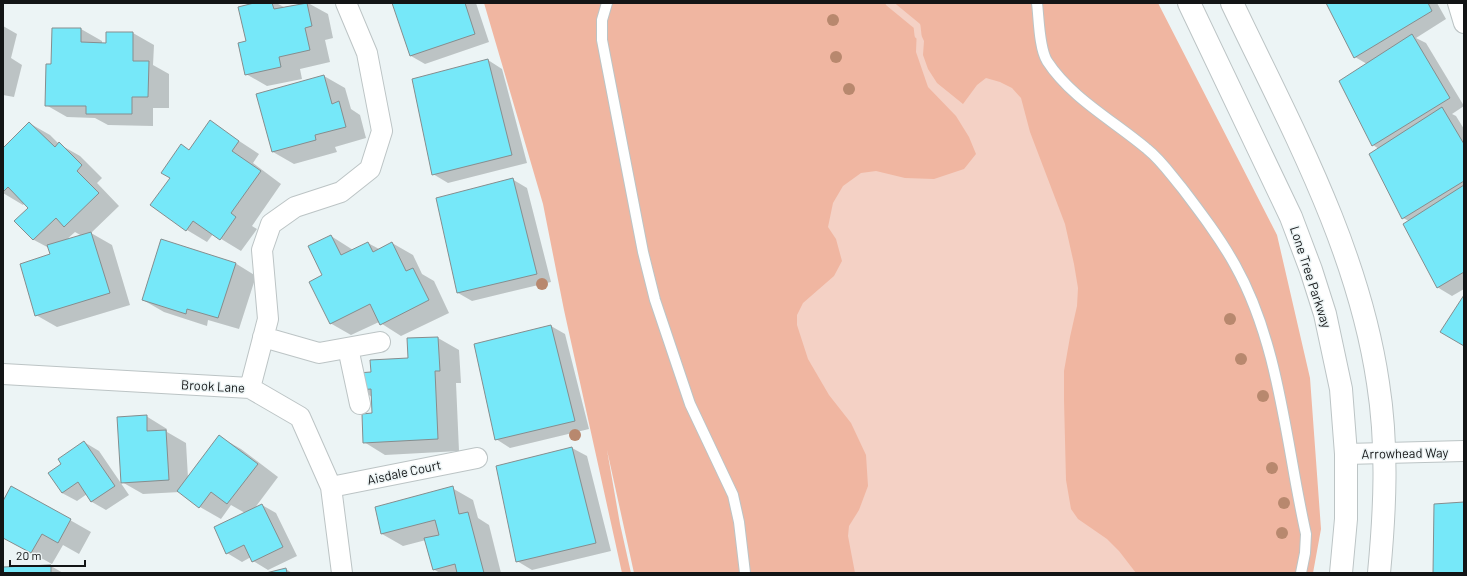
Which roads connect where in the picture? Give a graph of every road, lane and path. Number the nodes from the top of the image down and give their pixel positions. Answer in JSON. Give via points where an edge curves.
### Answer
{"nodes":[{"id":1,"x":346,"y":3,"type":"edge"},
{"id":2,"x":607,"y":3,"type":"edge"},
{"id":3,"x":1037,"y":3,"type":"edge"},
{"id":4,"x":1190,"y":3,"type":"edge"},
{"id":5,"x":1232,"y":3,"type":"edge"},
{"id":6,"x":1458,"y":3,"type":"edge"},
{"id":7,"x":1464,"y":23,"type":"edge"},
{"id":8,"x":263,"y":337,"type":"junction"},
{"id":9,"x":380,"y":342,"type":"dead end"},
{"id":10,"x":348,"y":348,"type":"junction"},
{"id":11,"x":3,"y":374,"type":"edge"},
{"id":12,"x":250,"y":388,"type":"junction"},
{"id":13,"x":360,"y":404,"type":"dead end"},
{"id":14,"x":1464,"y":451,"type":"edge"},
{"id":15,"x":1385,"y":453,"type":"junction"},
{"id":16,"x":1346,"y":454,"type":"junction"},
{"id":17,"x":476,"y":458,"type":"dead end"},
{"id":18,"x":331,"y":487,"type":"junction"},
{"id":19,"x":342,"y":573,"type":"edge"},
{"id":20,"x":745,"y":573,"type":"edge"},
{"id":21,"x":1301,"y":573,"type":"edge"},
{"id":22,"x":1341,"y":573,"type":"edge"},
{"id":23,"x":1379,"y":573,"type":"edge"}],
"edges":[{"from":1,"to":8,"type":"street","via":[[367,53],[382,131],[370,169],[341,192],[295,207],[271,224],[262,250],[268,319]]},
{"from":2,"to":20,"type":"lane","via":[[602,20],[602,40],[643,252],[670,348],[690,404],[732,496],[739,522]]},
{"from":3,"to":21,"type":"lane","via":[[1046,59],[1068,86],[1148,150],[1165,167],[1236,265],[1264,336],[1278,390],[1306,534]]},
{"from":4,"to":16,"type":"street","name":"Lone Tree Parkway","via":[[1291,217],[1311,270],[1325,314],[1341,388]]},
{"from":5,"to":15,"type":"street","via":[[1326,202],[1347,257],[1361,304],[1378,383]]},
{"from":6,"to":7,"type":"street"},
{"from":8,"to":10,"type":"street","via":[[320,353]]},
{"from":8,"to":12,"type":"street"},
{"from":9,"to":10,"type":"street"},
{"from":10,"to":13,"type":"street"},
{"from":11,"to":12,"type":"street","name":"Brook Lane"},
{"from":12,"to":18,"type":"street","name":"Brook Lane","via":[[300,417]]},
{"from":14,"to":15,"type":"street","name":"Arrowhead Way"},
{"from":15,"to":16,"type":"street","name":"Arrowhead Way"},
{"from":15,"to":23,"type":"street","via":[[1384,521]]},
{"from":16,"to":22,"type":"street","name":"Lone Tree Parkway","via":[[1346,519]]},
{"from":17,"to":18,"type":"street","name":"Aisdale Court"},
{"from":18,"to":19,"type":"street","name":"Brook Lane"}]}
